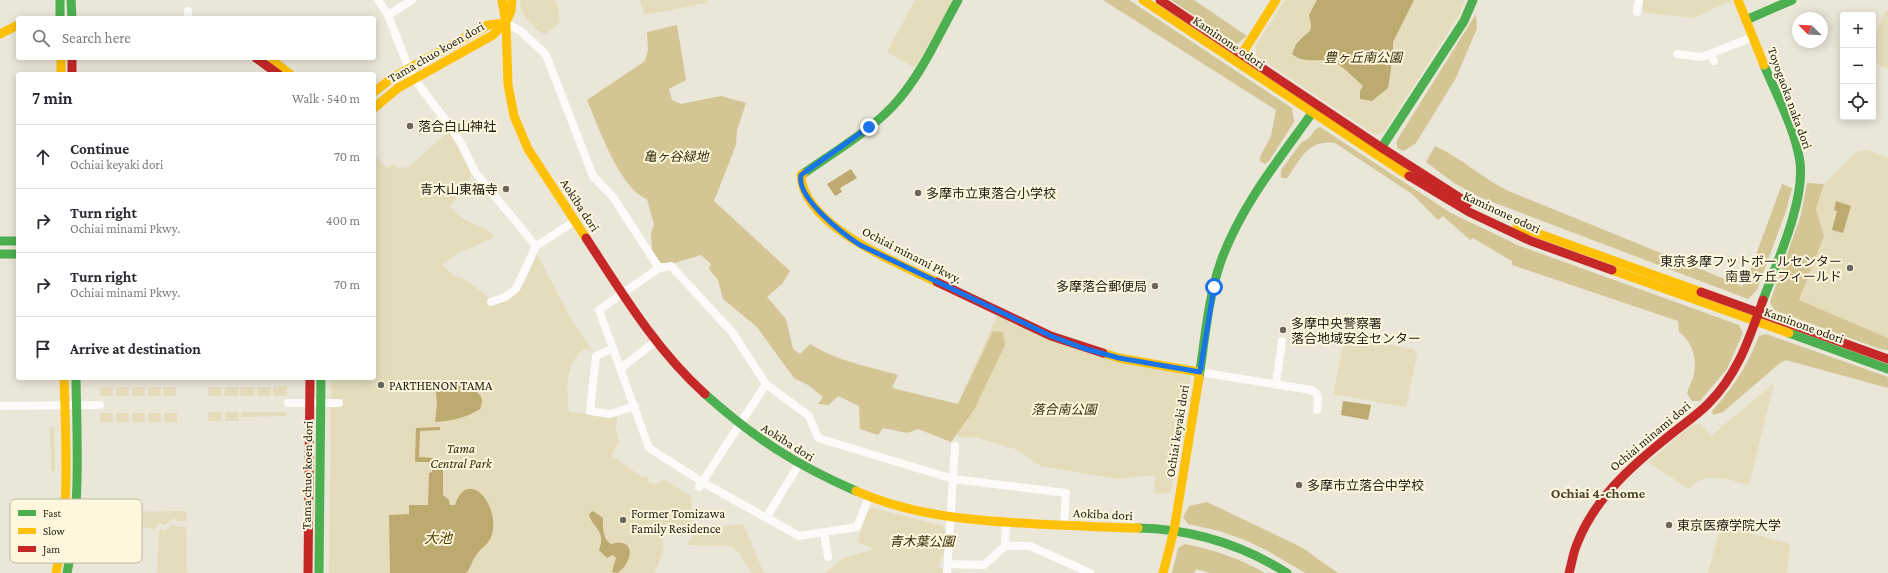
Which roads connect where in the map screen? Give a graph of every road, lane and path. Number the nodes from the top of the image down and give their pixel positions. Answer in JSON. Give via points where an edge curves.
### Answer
{"nodes":[{"id":1,"x":60,"y":0,"type":"edge"},
{"id":2,"x":71,"y":0,"type":"edge"},
{"id":3,"x":378,"y":0,"type":"edge"},
{"id":4,"x":412,"y":0,"type":"edge"},
{"id":5,"x":502,"y":0,"type":"edge"},
{"id":6,"x":512,"y":0,"type":"edge"},
{"id":7,"x":958,"y":0,"type":"edge"},
{"id":8,"x":1144,"y":0,"type":"edge"},
{"id":9,"x":1160,"y":0,"type":"edge"},
{"id":10,"x":1276,"y":0,"type":"edge"},
{"id":11,"x":1473,"y":0,"type":"edge"},
{"id":12,"x":1638,"y":0,"type":"edge"},
{"id":13,"x":1738,"y":0,"type":"edge"},
{"id":14,"x":1792,"y":0,"type":"edge"},
{"id":15,"x":1638,"y":12,"type":"dead end"},
{"id":16,"x":388,"y":14,"type":"junction"},
{"id":17,"x":60,"y":16,"type":"edge"},
{"id":18,"x":72,"y":16,"type":"edge"},
{"id":19,"x":1746,"y":20,"type":"junction"},
{"id":20,"x":506,"y":23,"type":"junction"},
{"id":21,"x":16,"y":26,"type":"edge"},
{"id":22,"x":0,"y":34,"type":"edge"},
{"id":23,"x":1753,"y":37,"type":"junction"},
{"id":24,"x":1682,"y":52,"type":"dead end"},
{"id":25,"x":1242,"y":54,"type":"junction"},
{"id":26,"x":61,"y":60,"type":"edge"},
{"id":27,"x":72,"y":60,"type":"edge"},
{"id":28,"x":259,"y":60,"type":"edge"},
{"id":29,"x":272,"y":60,"type":"edge"},
{"id":30,"x":1236,"y":62,"type":"junction"},
{"id":31,"x":409,"y":69,"type":"junction"},
{"id":32,"x":61,"y":72,"type":"edge"},
{"id":33,"x":72,"y":72,"type":"edge"},
{"id":34,"x":275,"y":72,"type":"edge"},
{"id":35,"x":287,"y":72,"type":"edge"},
{"id":36,"x":415,"y":79,"type":"junction"},
{"id":37,"x":376,"y":91,"type":"edge"},
{"id":38,"x":376,"y":106,"type":"edge"},
{"id":39,"x":1315,"y":109,"type":"junction"},
{"id":40,"x":1379,"y":152,"type":"junction"},
{"id":41,"x":575,"y":221,"type":"junction"},
{"id":42,"x":0,"y":241,"type":"edge"},
{"id":43,"x":16,"y":241,"type":"edge"},
{"id":44,"x":536,"y":246,"type":"junction"},
{"id":45,"x":0,"y":254,"type":"edge"},
{"id":46,"x":16,"y":254,"type":"edge"},
{"id":47,"x":659,"y":268,"type":"junction"},
{"id":48,"x":623,"y":293,"type":"junction"},
{"id":49,"x":491,"y":302,"type":"dead end"},
{"id":50,"x":1757,"y":318,"type":"junction"},
{"id":51,"x":656,"y":341,"type":"junction"},
{"id":52,"x":1282,"y":341,"type":"dead end"},
{"id":53,"x":613,"y":348,"type":"junction"},
{"id":54,"x":1888,"y":359,"type":"edge"},
{"id":55,"x":621,"y":368,"type":"junction"},
{"id":56,"x":1888,"y":369,"type":"edge"},
{"id":57,"x":1200,"y":372,"type":"junction"},
{"id":58,"x":64,"y":380,"type":"edge"},
{"id":59,"x":76,"y":380,"type":"edge"},
{"id":60,"x":310,"y":380,"type":"edge"},
{"id":61,"x":321,"y":380,"type":"edge"},
{"id":62,"x":766,"y":384,"type":"junction"},
{"id":63,"x":1276,"y":384,"type":"junction"},
{"id":64,"x":288,"y":403,"type":"dead end"},
{"id":65,"x":338,"y":403,"type":"dead end"},
{"id":66,"x":100,"y":405,"type":"dead end"},
{"id":67,"x":0,"y":406,"type":"edge"},
{"id":68,"x":634,"y":406,"type":"junction"},
{"id":69,"x":1317,"y":410,"type":"dead end"},
{"id":70,"x":739,"y":425,"type":"junction"},
{"id":71,"x":954,"y":446,"type":"dead end"},
{"id":72,"x":798,"y":466,"type":"junction"},
{"id":73,"x":953,"y":478,"type":"junction"},
{"id":74,"x":702,"y":485,"type":"junction"},
{"id":75,"x":869,"y":497,"type":"junction"},
{"id":76,"x":65,"y":499,"type":"edge"},
{"id":77,"x":76,"y":499,"type":"edge"},
{"id":78,"x":950,"y":517,"type":"junction"},
{"id":79,"x":766,"y":518,"type":"junction"},
{"id":80,"x":1006,"y":523,"type":"junction"},
{"id":81,"x":1064,"y":525,"type":"junction"},
{"id":82,"x":1174,"y":530,"type":"junction"},
{"id":83,"x":824,"y":533,"type":"junction"},
{"id":84,"x":1005,"y":546,"type":"junction"},
{"id":85,"x":828,"y":557,"type":"dead end"},
{"id":86,"x":58,"y":563,"type":"edge"},
{"id":87,"x":69,"y":563,"type":"edge"},
{"id":88,"x":948,"y":564,"type":"junction"},
{"id":89,"x":56,"y":573,"type":"edge"},
{"id":90,"x":67,"y":573,"type":"edge"},
{"id":91,"x":308,"y":573,"type":"edge"},
{"id":92,"x":319,"y":573,"type":"edge"},
{"id":93,"x":947,"y":573,"type":"edge"},
{"id":94,"x":1090,"y":573,"type":"edge"},
{"id":95,"x":1163,"y":573,"type":"edge"},
{"id":96,"x":1288,"y":573,"type":"edge"},
{"id":97,"x":1569,"y":573,"type":"edge"}],
"edges":[{"from":1,"to":17,"type":"street"},
{"from":2,"to":18,"type":"street"},
{"from":3,"to":16,"type":"street"},
{"from":4,"to":16,"type":"street"},
{"from":5,"to":20,"type":"street","name":"Aokiba dori"},
{"from":6,"to":20,"type":"street","name":"Aokiba dori","via":[[512,12]]},
{"from":7,"to":57,"type":"street","name":"Ochiai minami Pkwy.","via":[[913,81],[894,104],[869,127],[801,175],[801,184],[810,199],[833,225],[860,245],[1051,336],[1119,358]]},
{"from":8,"to":30,"type":"street","name":"Kaminone odori"},
{"from":9,"to":25,"type":"street","name":"Kaminone odori"},
{"from":10,"to":25,"type":"street"},
{"from":11,"to":40,"type":"street","via":[[1464,21]]},
{"from":12,"to":15,"type":"street"},
{"from":13,"to":19,"type":"street","name":"Toyogaoka naka dori"},
{"from":14,"to":19,"type":"street"},
{"from":16,"to":31,"type":"street"},
{"from":19,"to":23,"type":"street","name":"Toyogaoka naka dori"},
{"from":20,"to":31,"type":"street","name":"Tama chuo koen dori","via":[[488,25]]},
{"from":20,"to":36,"type":"street","name":"Tama chuo koen dori","via":[[493,35]]},
{"from":20,"to":41,"type":"street","name":"Aokiba dori","via":[[507,86],[513,116],[528,149]]},
{"from":20,"to":47,"type":"street","via":[[522,32],[546,55],[593,176],[614,197]]},
{"from":21,"to":22,"type":"street"},
{"from":23,"to":24,"type":"street","via":[[1712,58]]},
{"from":23,"to":50,"type":"street","name":"Toyogaoka naka dori","via":[[1795,141],[1800,171],[1795,211]]},
{"from":25,"to":30,"type":"street"},
{"from":25,"to":39,"type":"street","name":"Kaminone odori"},
{"from":26,"to":32,"type":"street"},
{"from":27,"to":33,"type":"street"},
{"from":28,"to":34,"type":"street"},
{"from":29,"to":35,"type":"street"},
{"from":30,"to":39,"type":"street","name":"Kaminone odori"},
{"from":31,"to":36,"type":"street"},
{"from":31,"to":37,"type":"street","name":"Tama chuo koen dori"},
{"from":36,"to":38,"type":"street","name":"Tama chuo koen dori","via":[[398,88]]},
{"from":36,"to":44,"type":"street","via":[[450,126],[475,172]]},
{"from":39,"to":40,"type":"street","name":"Kaminone odori"},
{"from":39,"to":57,"type":"street","name":"Ochiai keyaki dori","via":[[1249,204],[1230,236],[1216,275]]},
{"from":40,"to":50,"type":"street","name":"Kaminone odori","via":[[1439,195],[1500,227],[1580,259]]},
{"from":41,"to":44,"type":"street"},
{"from":41,"to":48,"type":"street","name":"Aokiba dori"},
{"from":42,"to":43,"type":"street"},
{"from":44,"to":49,"type":"street","via":[[516,289],[505,297]]},
{"from":45,"to":46,"type":"street"},
{"from":47,"to":48,"type":"street"},
{"from":47,"to":62,"type":"street","via":[[671,266],[732,332]]},
{"from":48,"to":51,"type":"street","name":"Aokiba dori"},
{"from":48,"to":53,"type":"street","via":[[599,310]]},
{"from":50,"to":54,"type":"street","name":"Kaminone odori"},
{"from":50,"to":56,"type":"street","name":"Kaminone odori"},
{"from":50,"to":97,"type":"street","name":"Ochiai minami dori","via":[[1737,366],[1719,392],[1703,409],[1616,481],[1599,501],[1584,525],[1575,547]]},
{"from":51,"to":55,"type":"street"},
{"from":51,"to":70,"type":"street","name":"Aokiba dori","via":[[704,394]]},
{"from":52,"to":63,"type":"street"},
{"from":53,"to":55,"type":"street"},
{"from":53,"to":68,"type":"street","via":[[596,356],[590,411],[610,414]]},
{"from":55,"to":68,"type":"street"},
{"from":57,"to":63,"type":"street"},
{"from":57,"to":82,"type":"street","name":"Ochiai keyaki dori"},
{"from":58,"to":76,"type":"street"},
{"from":59,"to":77,"type":"street"},
{"from":60,"to":91,"type":"street","name":"Tama chuo koen dori"},
{"from":61,"to":92,"type":"street","name":"Tama chuo koen dori"},
{"from":62,"to":70,"type":"street"},
{"from":62,"to":73,"type":"street","via":[[809,416],[818,438]]},
{"from":63,"to":69,"type":"street","via":[[1316,393]]},
{"from":64,"to":65,"type":"street"},
{"from":66,"to":67,"type":"street"},
{"from":68,"to":74,"type":"street","via":[[649,448]]},
{"from":70,"to":72,"type":"street","name":"Aokiba dori"},
{"from":70,"to":74,"type":"street"},
{"from":71,"to":73,"type":"street"},
{"from":72,"to":75,"type":"street","name":"Aokiba dori"},
{"from":72,"to":79,"type":"street"},
{"from":73,"to":78,"type":"street"},
{"from":73,"to":81,"type":"street","via":[[1066,493]]},
{"from":74,"to":79,"type":"street"},
{"from":75,"to":78,"type":"street","name":"Aokiba dori","via":[[920,512]]},
{"from":75,"to":83,"type":"street","via":[[858,526]]},
{"from":78,"to":80,"type":"street","name":"Aokiba dori"},
{"from":78,"to":88,"type":"street"},
{"from":79,"to":83,"type":"street","via":[[799,536]]},
{"from":80,"to":81,"type":"street","name":"Aokiba dori"},
{"from":80,"to":84,"type":"street"},
{"from":81,"to":82,"type":"street","name":"Aokiba dori"},
{"from":82,"to":95,"type":"street","name":"Ochiai keyaki dori"},
{"from":82,"to":96,"type":"street","name":"Aokiba dori","via":[[1216,540],[1240,549]]},
{"from":83,"to":85,"type":"street"},
{"from":84,"to":88,"type":"street","via":[[984,565]]},
{"from":84,"to":94,"type":"street","via":[[1030,546]]},
{"from":86,"to":89,"type":"street"},
{"from":87,"to":90,"type":"street"},
{"from":88,"to":93,"type":"street"}]}
